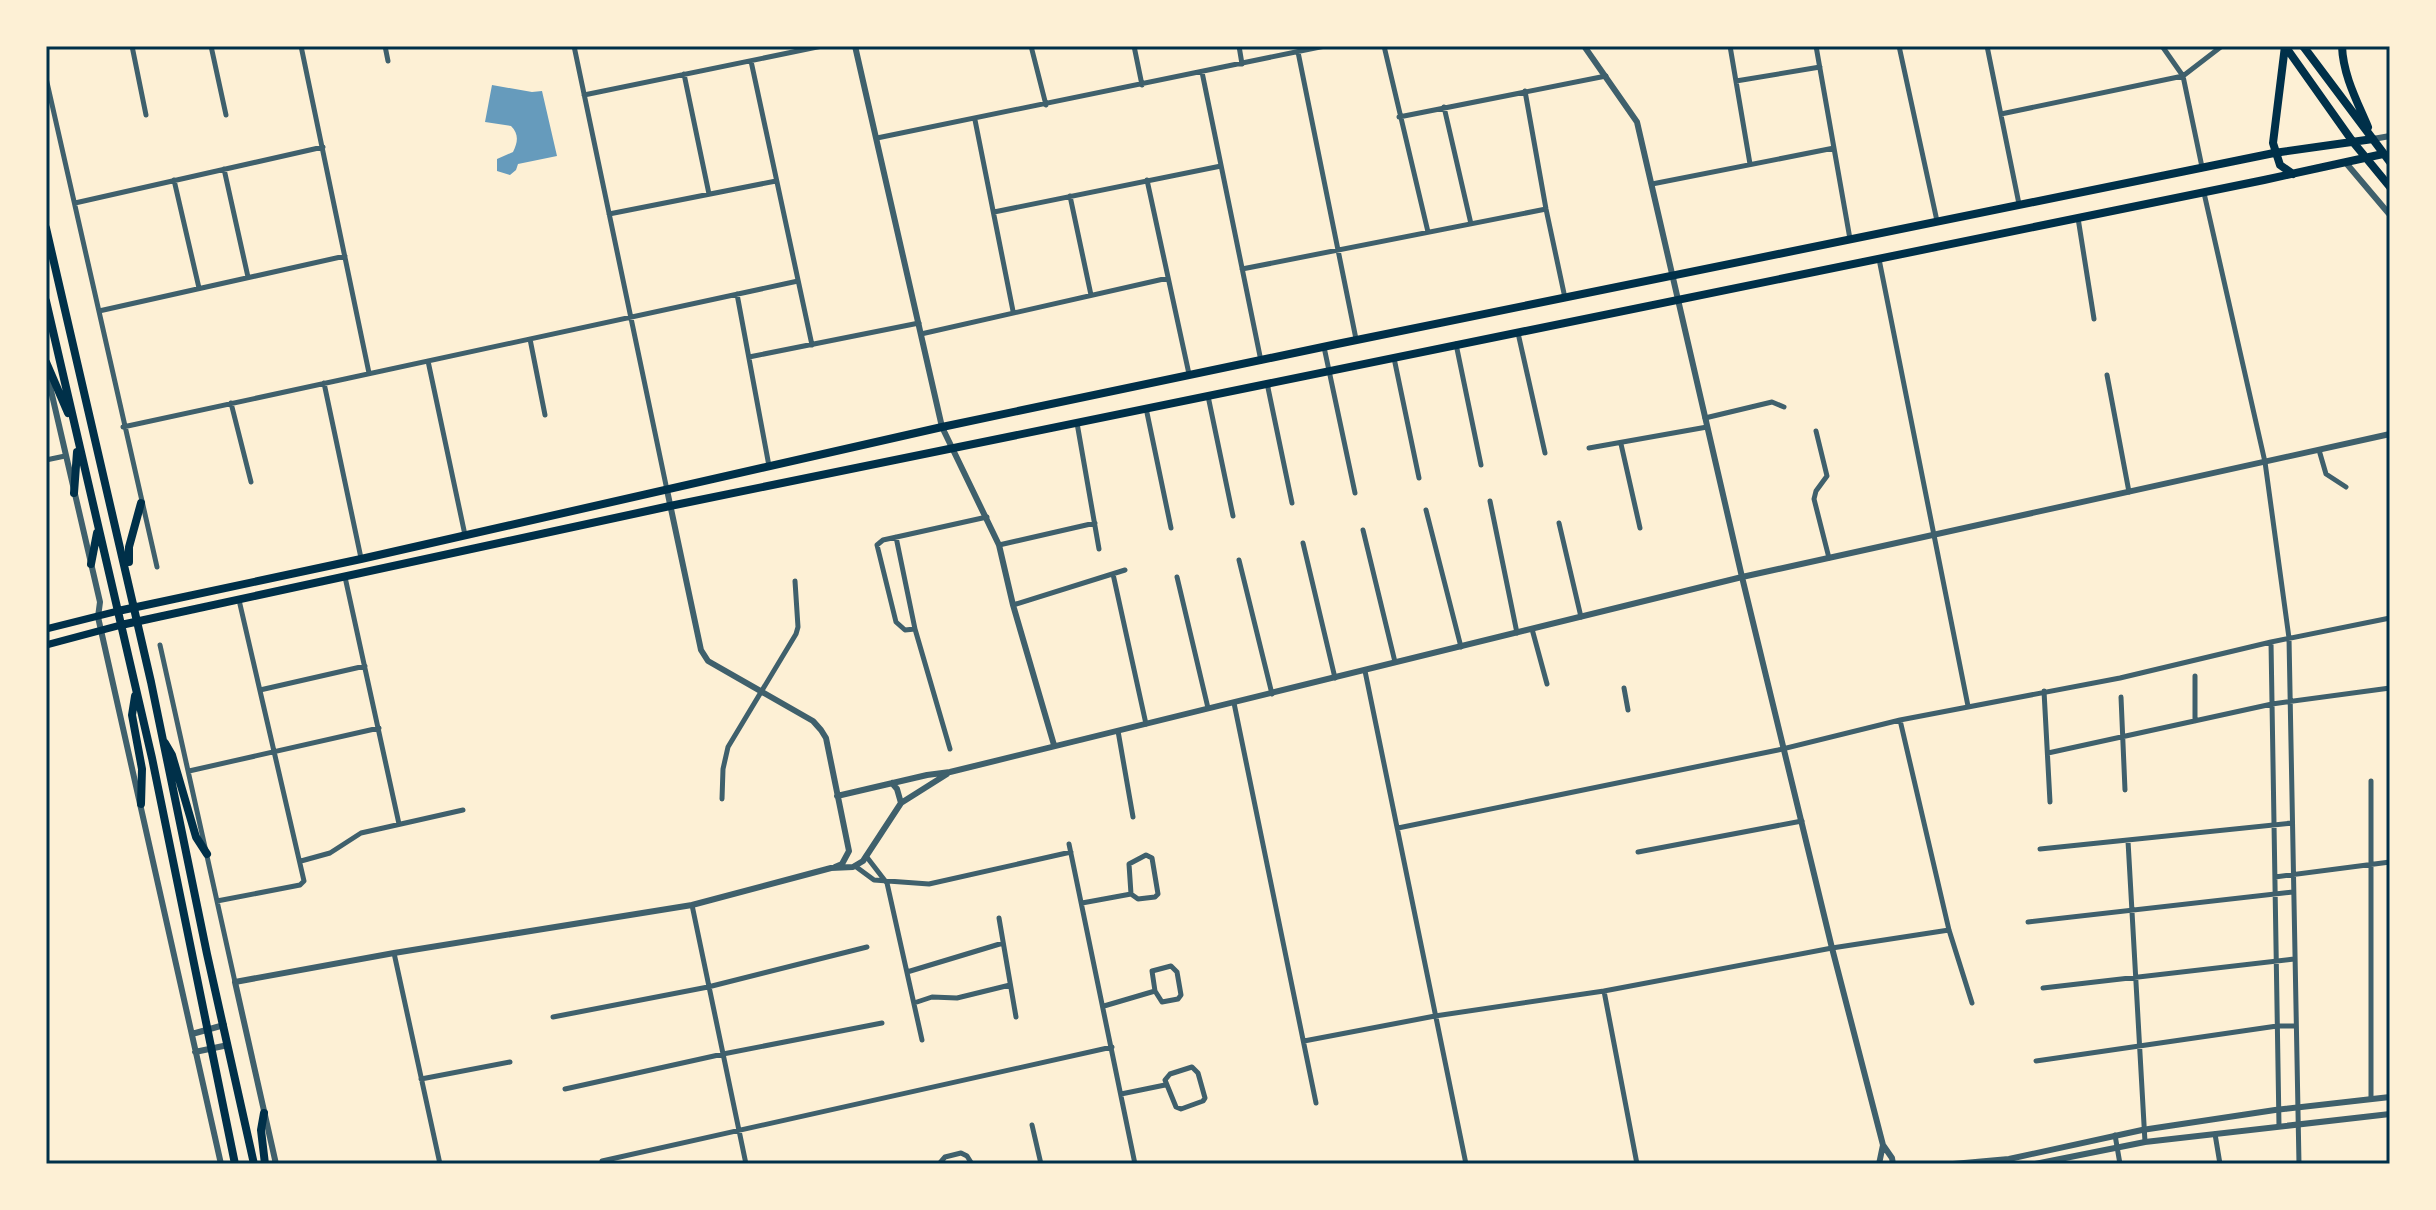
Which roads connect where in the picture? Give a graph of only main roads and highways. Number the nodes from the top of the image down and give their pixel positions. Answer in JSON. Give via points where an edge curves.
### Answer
{"nodes":[{"id":1,"x":2285,"y":46,"type":"edge"},
{"id":2,"x":2303,"y":46,"type":"edge"},
{"id":3,"x":2342,"y":46,"type":"edge"},
{"id":4,"x":2373,"y":139,"type":"junction"},
{"id":5,"x":2353,"y":142,"type":"junction"},
{"id":6,"x":2274,"y":153,"type":"junction"},
{"id":7,"x":2386,"y":153,"type":"edge"},
{"id":8,"x":2368,"y":159,"type":"junction"},
{"id":9,"x":2390,"y":162,"type":"edge"},
{"id":10,"x":2293,"y":174,"type":"junction"},
{"id":11,"x":2390,"y":187,"type":"edge"},
{"id":12,"x":46,"y":228,"type":"edge"},
{"id":13,"x":46,"y":301,"type":"edge"},
{"id":14,"x":46,"y":362,"type":"edge"},
{"id":15,"x":75,"y":428,"type":"junction"},
{"id":16,"x":74,"y":493,"type":"road end"},
{"id":17,"x":141,"y":503,"type":"road end"},
{"id":18,"x":96,"y":520,"type":"junction"},
{"id":19,"x":91,"y":564,"type":"road end"},
{"id":20,"x":128,"y":575,"type":"junction"},
{"id":21,"x":134,"y":607,"type":"junction"},
{"id":22,"x":118,"y":611,"type":"junction"},
{"id":23,"x":137,"y":621,"type":"junction"},
{"id":24,"x":121,"y":625,"type":"junction"},
{"id":25,"x":46,"y":629,"type":"edge"},
{"id":26,"x":46,"y":645,"type":"edge"},
{"id":27,"x":137,"y":691,"type":"junction"},
{"id":28,"x":162,"y":739,"type":"junction"},
{"id":29,"x":141,"y":804,"type":"road end"},
{"id":30,"x":207,"y":854,"type":"road end"},
{"id":31,"x":264,"y":1113,"type":"road end"},
{"id":32,"x":235,"y":1164,"type":"edge"},
{"id":33,"x":254,"y":1164,"type":"edge"},
{"id":34,"x":265,"y":1164,"type":"edge"}],
"edges":[{"from":1,"to":5,"type":"main road"},
{"from":1,"to":6,"type":"main road"},
{"from":2,"to":4,"type":"main road"},
{"from":3,"to":4,"type":"main road","via":[[2351,86]]},
{"from":4,"to":5,"type":"main road"},
{"from":4,"to":7,"type":"main road"},
{"from":5,"to":6,"type":"main road"},
{"from":5,"to":8,"type":"main road"},
{"from":6,"to":10,"type":"main road"},
{"from":6,"to":21,"type":"main road","via":[[942,427]]},
{"from":7,"to":8,"type":"main road"},
{"from":7,"to":9,"type":"main road"},
{"from":8,"to":10,"type":"main road"},
{"from":8,"to":11,"type":"main road"},
{"from":10,"to":23,"type":"main road","via":[[670,506]]},
{"from":12,"to":20,"type":"main road"},
{"from":13,"to":15,"type":"main road"},
{"from":14,"to":15,"type":"main road"},
{"from":15,"to":16,"type":"main road"},
{"from":15,"to":18,"type":"main road"},
{"from":17,"to":20,"type":"main road"},
{"from":18,"to":19,"type":"main road"},
{"from":18,"to":22,"type":"main road"},
{"from":20,"to":21,"type":"main road"},
{"from":21,"to":22,"type":"main road"},
{"from":21,"to":23,"type":"main road"},
{"from":22,"to":24,"type":"main road"},
{"from":22,"to":25,"type":"main road"},
{"from":23,"to":24,"type":"main road"},
{"from":23,"to":28,"type":"main road"},
{"from":24,"to":26,"type":"main road"},
{"from":24,"to":27,"type":"main road"},
{"from":27,"to":29,"type":"main road","via":[[132,715],[142,769]]},
{"from":27,"to":32,"type":"main road"},
{"from":28,"to":30,"type":"main road","via":[[172,755],[196,837]]},
{"from":28,"to":33,"type":"main road"},
{"from":31,"to":34,"type":"main road"}]}
